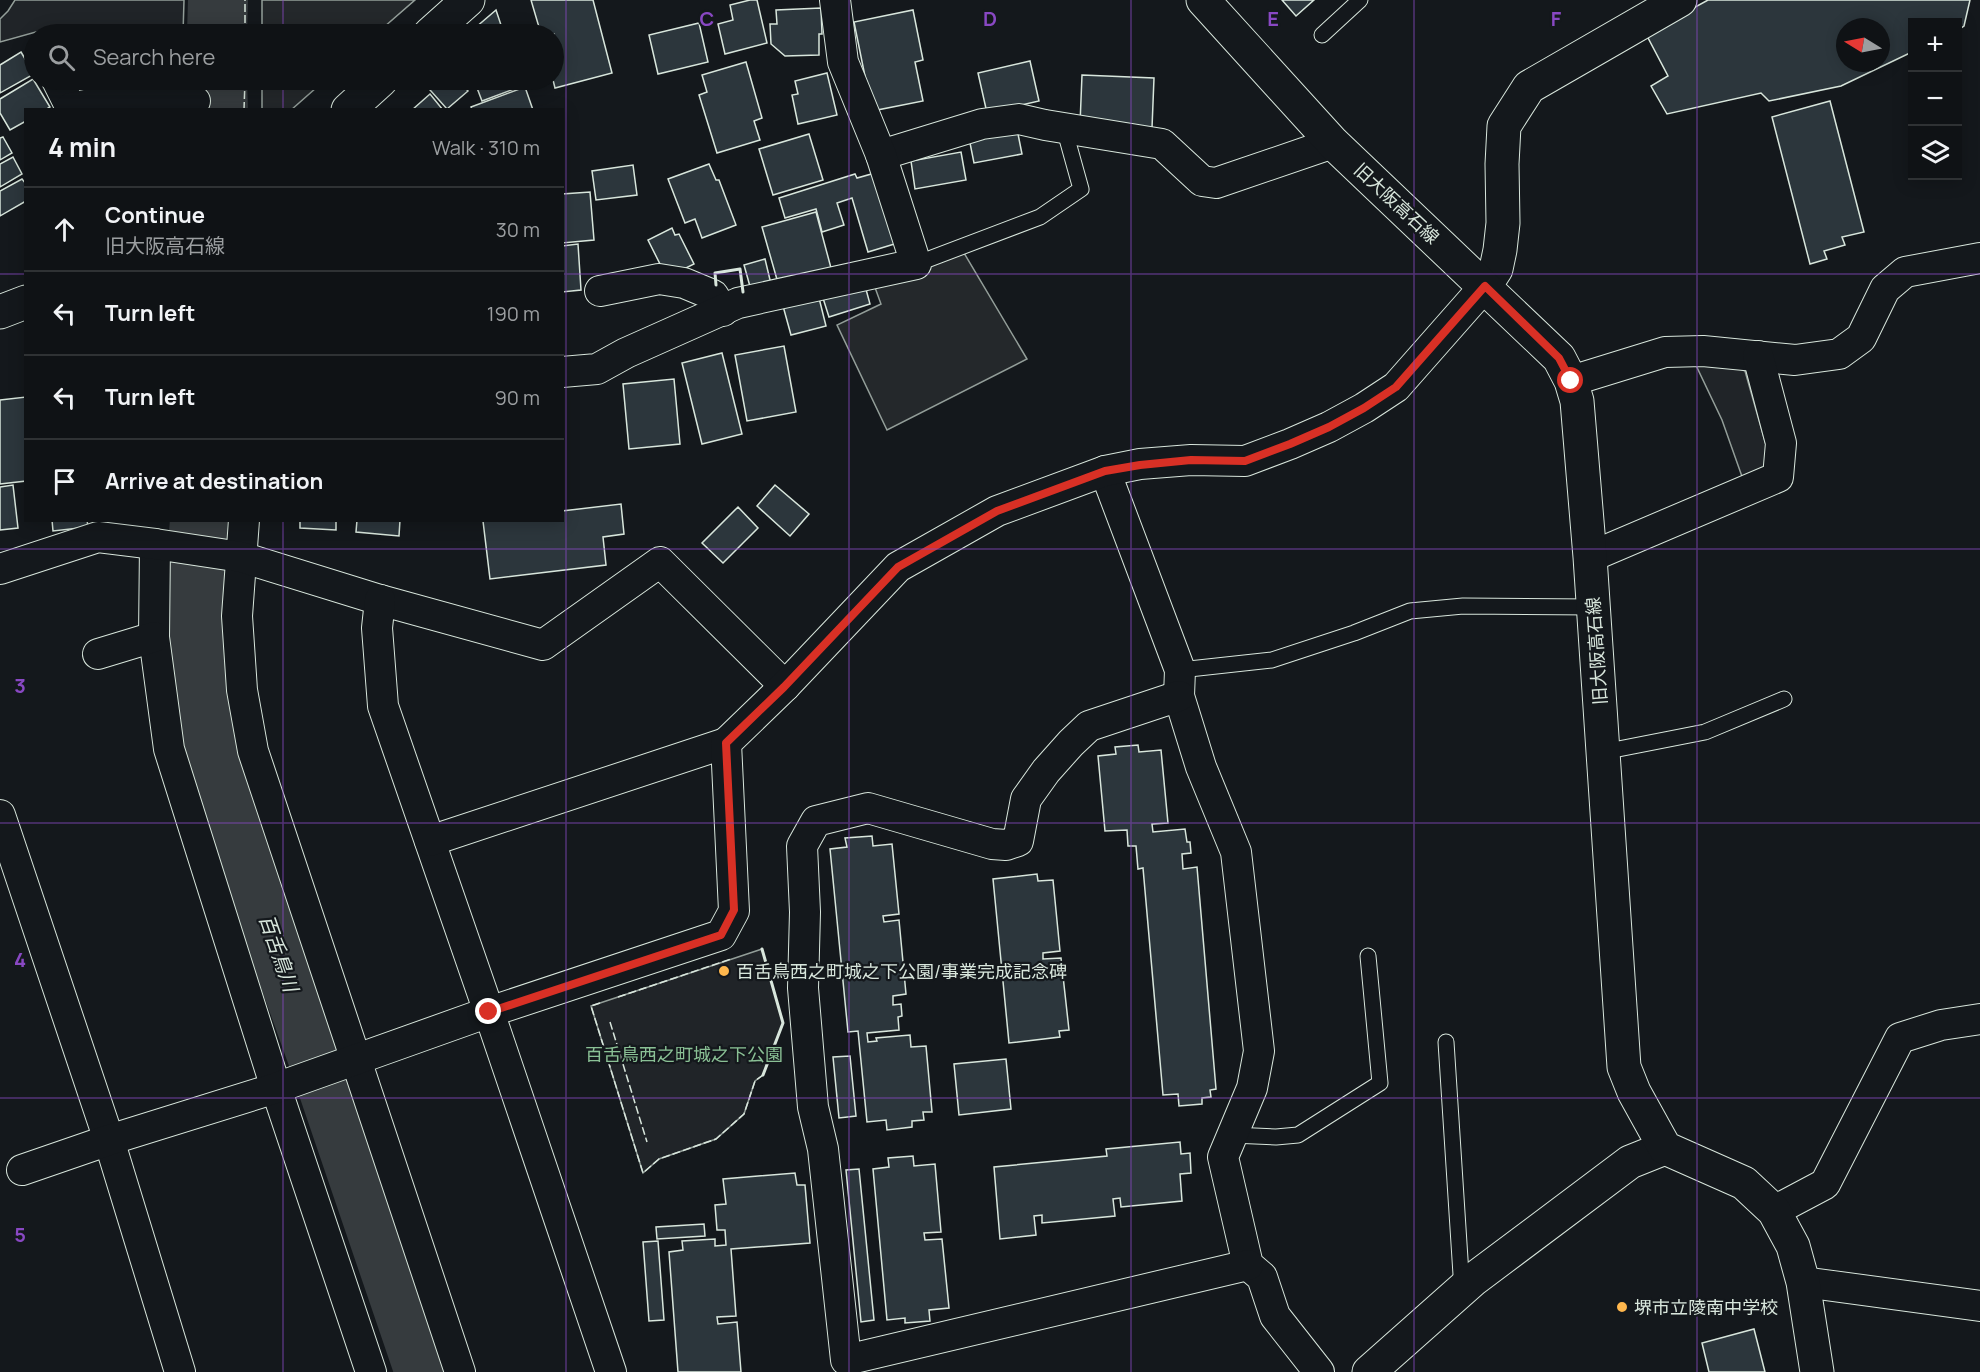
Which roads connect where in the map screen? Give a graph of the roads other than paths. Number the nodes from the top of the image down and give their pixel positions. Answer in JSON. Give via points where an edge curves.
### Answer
{"nodes":[{"id":1,"x":468,"y":0,"type":"edge"},
{"id":2,"x":835,"y":0,"type":"edge"},
{"id":3,"x":1203,"y":0,"type":"edge"},
{"id":4,"x":1359,"y":0,"type":"edge"},
{"id":5,"x":1680,"y":0,"type":"edge"},
{"id":6,"x":441,"y":24,"type":"edge"},
{"id":7,"x":1322,"y":35,"type":"dead end"},
{"id":8,"x":62,"y":90,"type":"edge"},
{"id":9,"x":370,"y":90,"type":"edge"},
{"id":10,"x":195,"y":101,"type":"dead end"},
{"id":11,"x":71,"y":108,"type":"edge"},
{"id":12,"x":76,"y":108,"type":"edge"},
{"id":13,"x":350,"y":108,"type":"edge"},
{"id":14,"x":1064,"y":128,"type":"junction"},
{"id":15,"x":1333,"y":143,"type":"junction"},
{"id":16,"x":881,"y":155,"type":"junction"},
{"id":17,"x":1980,"y":258,"type":"edge"},
{"id":18,"x":916,"y":264,"type":"junction"},
{"id":19,"x":1485,"y":286,"type":"junction"},
{"id":20,"x":600,"y":291,"type":"dead end"},
{"id":21,"x":24,"y":303,"type":"edge"},
{"id":22,"x":723,"y":311,"type":"junction"},
{"id":23,"x":0,"y":312,"type":"edge"},
{"id":24,"x":1758,"y":356,"type":"junction"},
{"id":25,"x":564,"y":372,"type":"edge"},
{"id":26,"x":1571,"y":381,"type":"junction"},
{"id":27,"x":1105,"y":471,"type":"junction"},
{"id":28,"x":242,"y":522,"type":"edge"},
{"id":29,"x":160,"y":546,"type":"junction"},
{"id":30,"x":233,"y":556,"type":"junction"},
{"id":31,"x":1590,"y":557,"type":"junction"},
{"id":32,"x":0,"y":569,"type":"edge"},
{"id":33,"x":380,"y":600,"type":"junction"},
{"id":34,"x":1593,"y":607,"type":"junction"},
{"id":35,"x":154,"y":637,"type":"junction"},
{"id":36,"x":98,"y":654,"type":"dead end"},
{"id":37,"x":1179,"y":683,"type":"junction"},
{"id":38,"x":784,"y":687,"type":"junction"},
{"id":39,"x":1784,"y":699,"type":"dead end"},
{"id":40,"x":726,"y":743,"type":"junction"},
{"id":41,"x":1604,"y":752,"type":"junction"},
{"id":42,"x":0,"y":815,"type":"edge"},
{"id":43,"x":430,"y":841,"type":"junction"},
{"id":44,"x":1368,"y":956,"type":"dead end"},
{"id":45,"x":489,"y":1012,"type":"junction"},
{"id":46,"x":1980,"y":1019,"type":"edge"},
{"id":47,"x":1446,"y":1042,"type":"dead end"},
{"id":48,"x":349,"y":1062,"type":"junction"},
{"id":49,"x":284,"y":1086,"type":"junction"},
{"id":50,"x":1232,"y":1135,"type":"junction"},
{"id":51,"x":109,"y":1140,"type":"junction"},
{"id":52,"x":1665,"y":1148,"type":"junction"},
{"id":53,"x":22,"y":1170,"type":"dead end"},
{"id":54,"x":1774,"y":1211,"type":"junction"},
{"id":55,"x":1248,"y":1265,"type":"junction"},
{"id":56,"x":1803,"y":1281,"type":"junction"},
{"id":57,"x":1462,"y":1290,"type":"junction"},
{"id":58,"x":1980,"y":1306,"type":"edge"},
{"id":59,"x":180,"y":1372,"type":"edge"},
{"id":60,"x":371,"y":1372,"type":"edge"},
{"id":61,"x":460,"y":1372,"type":"edge"},
{"id":62,"x":611,"y":1372,"type":"edge"},
{"id":63,"x":1319,"y":1372,"type":"edge"},
{"id":64,"x":1369,"y":1372,"type":"edge"},
{"id":65,"x":1817,"y":1372,"type":"edge"}],
"edges":[{"from":1,"to":6,"type":"main road"},
{"from":2,"to":16,"type":"street","via":[[843,62]]},
{"from":3,"to":15,"type":"main road","name":"旧大阪高石線"},
{"from":4,"to":7,"type":"lane"},
{"from":5,"to":19,"type":"main road","via":[[1529,87],[1504,126],[1500,250],[1496,269]]},
{"from":8,"to":11,"type":"street"},
{"from":9,"to":13,"type":"main road"},
{"from":10,"to":12,"type":"street","via":[[105,101]]},
{"from":14,"to":15,"type":"street","via":[[1162,144],[1202,181],[1216,183]]},
{"from":14,"to":16,"type":"street","via":[[1019,119],[982,124]]},
{"from":14,"to":18,"type":"lane","via":[[1081,189],[1040,217]]},
{"from":15,"to":19,"type":"main road","name":"旧大阪高石線"},
{"from":16,"to":18,"type":"street"},
{"from":17,"to":24,"type":"street","via":[[1905,272],[1885,289],[1861,338],[1839,354],[1795,360]]},
{"from":18,"to":22,"type":"street","via":[[738,303]]},
{"from":19,"to":26,"type":"main road","name":"旧大阪高石線","via":[[1559,358]]},
{"from":19,"to":27,"type":"street","via":[[1396,387],[1329,427],[1245,461],[1191,460]]},
{"from":20,"to":22,"type":"street","via":[[659,279],[684,283],[713,296]]},
{"from":21,"to":23,"type":"main road"},
{"from":22,"to":25,"type":"street","via":[[597,369]]},
{"from":24,"to":26,"type":"street","via":[[1665,351]]},
{"from":24,"to":31,"type":"street","via":[[1781,443],[1778,477]]},
{"from":26,"to":31,"type":"main road","name":"旧大阪高石線","via":[[1577,401]]},
{"from":27,"to":37,"type":"street"},
{"from":27,"to":38,"type":"street","via":[[997,511],[898,567]]},
{"from":28,"to":30,"type":"street"},
{"from":29,"to":30,"type":"street"},
{"from":29,"to":32,"type":"street","via":[[98,537]]},
{"from":29,"to":35,"type":"street"},
{"from":30,"to":33,"type":"street"},
{"from":30,"to":48,"type":"street","via":[[242,690],[253,751]]},
{"from":31,"to":34,"type":"main road","name":"旧大阪高石線"},
{"from":33,"to":38,"type":"street","via":[[543,645],[660,562]]},
{"from":33,"to":43,"type":"street","via":[[377,628],[383,706]]},
{"from":34,"to":37,"type":"lane","via":[[1463,606],[1410,611],[1272,660]]},
{"from":34,"to":41,"type":"main road","name":"旧大阪高石線"},
{"from":35,"to":36,"type":"street"},
{"from":35,"to":49,"type":"street","via":[[169,748]]},
{"from":37,"to":50,"type":"street","via":[[1201,767],[1236,852],[1239,875],[1259,1051],[1252,1088]]},
{"from":37,"to":55,"type":"street","via":[[1089,726],[1071,743],[1026,799],[1018,841],[992,844],[868,808],[816,821],[802,846],[803,988],[813,1107],[823,1149],[846,1359]]},
{"from":38,"to":40,"type":"street"},
{"from":39,"to":41,"type":"lane","via":[[1705,732]]},
{"from":40,"to":43,"type":"street"},
{"from":40,"to":45,"type":"street","via":[[734,910],[721,935]]},
{"from":41,"to":52,"type":"main road","name":"旧大阪高石線","via":[[1624,1067]]},
{"from":42,"to":51,"type":"street"},
{"from":43,"to":45,"type":"street"},
{"from":44,"to":50,"type":"lane","via":[[1380,1083],[1298,1135]]},
{"from":45,"to":48,"type":"street"},
{"from":45,"to":62,"type":"street"},
{"from":46,"to":54,"type":"street","via":[[1941,1025],[1900,1038],[1825,1184]]},
{"from":47,"to":57,"type":"lane"},
{"from":48,"to":49,"type":"street"},
{"from":48,"to":61,"type":"street"},
{"from":49,"to":51,"type":"street"},
{"from":49,"to":60,"type":"street"},
{"from":50,"to":55,"type":"street","via":[[1223,1157]]},
{"from":51,"to":53,"type":"street"},
{"from":51,"to":59,"type":"street"},
{"from":52,"to":54,"type":"main road","via":[[1744,1183]]},
{"from":52,"to":57,"type":"main road","via":[[1630,1162]]},
{"from":54,"to":56,"type":"main road","via":[[1793,1246]]},
{"from":55,"to":63,"type":"street","via":[[1262,1277],[1275,1316]]},
{"from":56,"to":58,"type":"street"},
{"from":56,"to":65,"type":"main road"},
{"from":57,"to":64,"type":"main road"}]}
